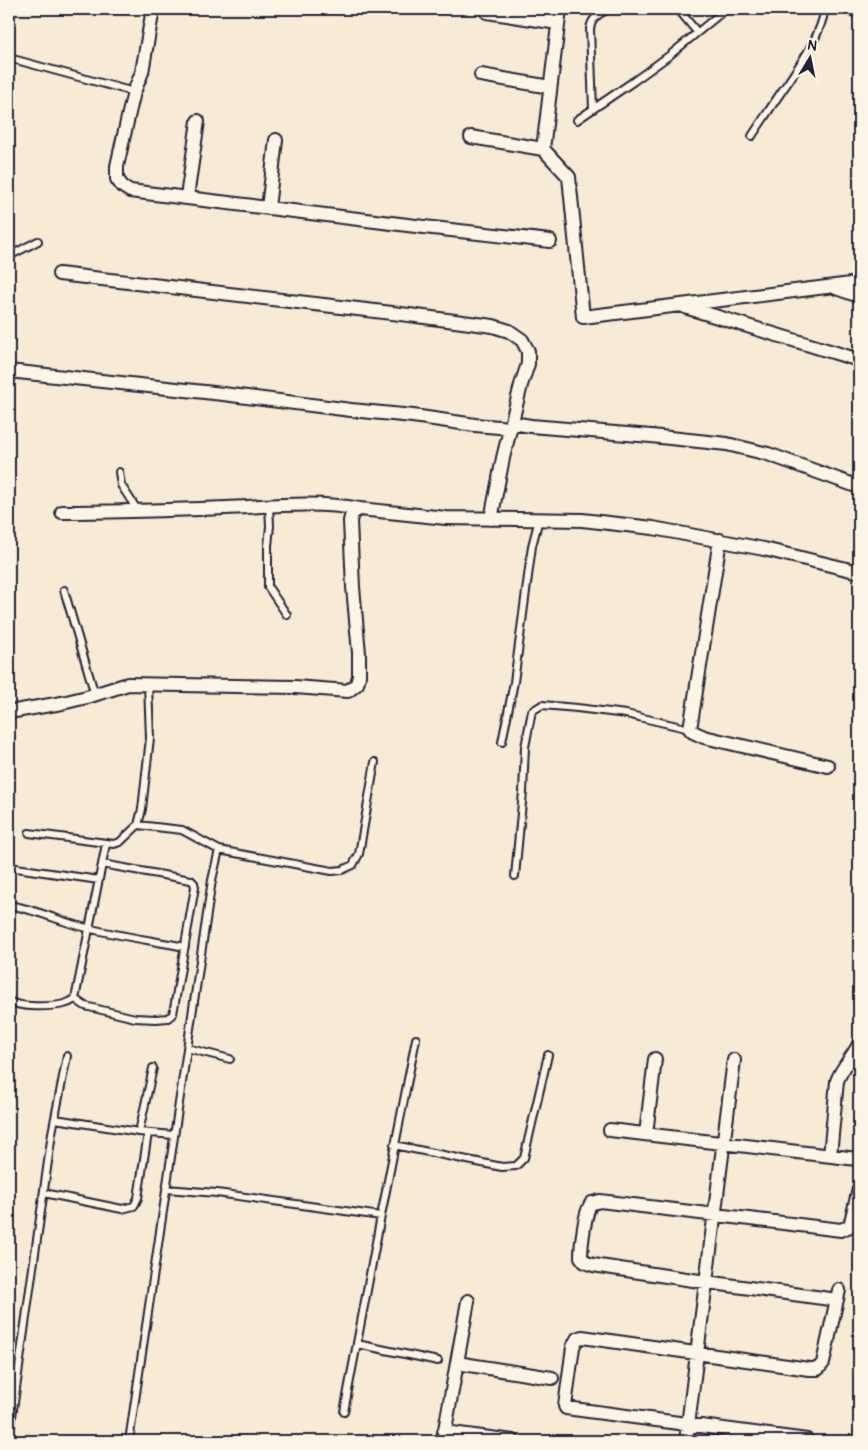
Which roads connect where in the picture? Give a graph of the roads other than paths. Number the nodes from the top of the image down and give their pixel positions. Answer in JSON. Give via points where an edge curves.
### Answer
{"nodes":[{"id":1,"x":153,"y":9,"type":"edge"},
{"id":2,"x":560,"y":9,"type":"edge"},
{"id":3,"x":609,"y":9,"type":"edge"},
{"id":4,"x":678,"y":9,"type":"edge"},
{"id":5,"x":726,"y":9,"type":"edge"},
{"id":6,"x":851,"y":9,"type":"edge"},
{"id":7,"x":825,"y":10,"type":"edge"},
{"id":8,"x":859,"y":10,"type":"edge"},
{"id":9,"x":488,"y":12,"type":"dead end"},
{"id":10,"x":558,"y":23,"type":"junction"},
{"id":11,"x":697,"y":32,"type":"junction"},
{"id":12,"x":9,"y":58,"type":"edge"},
{"id":13,"x":481,"y":75,"type":"dead end"},
{"id":14,"x":550,"y":88,"type":"junction"},
{"id":15,"x":134,"y":92,"type":"junction"},
{"id":16,"x":593,"y":109,"type":"junction"},
{"id":17,"x":577,"y":120,"type":"dead end"},
{"id":18,"x":198,"y":121,"type":"dead end"},
{"id":19,"x":752,"y":136,"type":"dead end"},
{"id":20,"x":471,"y":137,"type":"dead end"},
{"id":21,"x":276,"y":140,"type":"dead end"},
{"id":22,"x":543,"y":149,"type":"junction"},
{"id":23,"x":187,"y":197,"type":"junction"},
{"id":24,"x":268,"y":208,"type":"junction"},
{"id":25,"x":38,"y":241,"type":"dead end"},
{"id":26,"x":550,"y":241,"type":"dead end"},
{"id":27,"x":9,"y":256,"type":"edge"},
{"id":28,"x":60,"y":274,"type":"dead end"},
{"id":29,"x":859,"y":283,"type":"edge"},
{"id":30,"x":831,"y":287,"type":"junction"},
{"id":31,"x":859,"y":296,"type":"edge"},
{"id":32,"x":680,"y":305,"type":"junction"},
{"id":33,"x":859,"y":360,"type":"edge"},
{"id":34,"x":9,"y":371,"type":"edge"},
{"id":35,"x":512,"y":425,"type":"junction"},
{"id":36,"x":119,"y":472,"type":"dead end"},
{"id":37,"x":859,"y":487,"type":"edge"},
{"id":38,"x":269,"y":506,"type":"junction"},
{"id":39,"x":360,"y":509,"type":"junction"},
{"id":40,"x":62,"y":512,"type":"dead end"},
{"id":41,"x":138,"y":512,"type":"junction"},
{"id":42,"x":492,"y":519,"type":"junction"},
{"id":43,"x":538,"y":519,"type":"junction"},
{"id":44,"x":720,"y":540,"type":"junction"},
{"id":45,"x":859,"y":572,"type":"edge"},
{"id":46,"x":64,"y":590,"type":"dead end"},
{"id":47,"x":287,"y":615,"type":"dead end"},
{"id":48,"x":148,"y":684,"type":"junction"},
{"id":49,"x":95,"y":695,"type":"junction"},
{"id":50,"x":9,"y":712,"type":"edge"},
{"id":51,"x":690,"y":729,"type":"junction"},
{"id":52,"x":502,"y":742,"type":"dead end"},
{"id":53,"x":375,"y":762,"type":"dead end"},
{"id":54,"x":828,"y":766,"type":"dead end"},
{"id":55,"x":138,"y":825,"type":"junction"},
{"id":56,"x":29,"y":832,"type":"dead end"},
{"id":57,"x":106,"y":844,"type":"junction"},
{"id":58,"x":220,"y":850,"type":"junction"},
{"id":59,"x":102,"y":864,"type":"junction"},
{"id":60,"x":9,"y":867,"type":"edge"},
{"id":61,"x":515,"y":876,"type":"dead end"},
{"id":62,"x":99,"y":880,"type":"junction"},
{"id":63,"x":9,"y":905,"type":"edge"},
{"id":64,"x":90,"y":929,"type":"junction"},
{"id":65,"x":185,"y":947,"type":"junction"},
{"id":66,"x":75,"y":999,"type":"junction"},
{"id":67,"x":9,"y":1001,"type":"edge"},
{"id":68,"x":416,"y":1039,"type":"dead end"},
{"id":69,"x":859,"y":1044,"type":"edge"},
{"id":70,"x":187,"y":1048,"type":"junction"},
{"id":71,"x":548,"y":1055,"type":"dead end"},
{"id":72,"x":67,"y":1056,"type":"dead end"},
{"id":73,"x":230,"y":1059,"type":"dead end"},
{"id":74,"x":654,"y":1060,"type":"dead end"},
{"id":75,"x":734,"y":1060,"type":"dead end"},
{"id":76,"x":152,"y":1068,"type":"dead end"},
{"id":77,"x":55,"y":1119,"type":"junction"},
{"id":78,"x":610,"y":1130,"type":"dead end"},
{"id":79,"x":139,"y":1132,"type":"junction"},
{"id":80,"x":148,"y":1133,"type":"junction"},
{"id":81,"x":646,"y":1134,"type":"junction"},
{"id":82,"x":174,"y":1135,"type":"junction"},
{"id":83,"x":723,"y":1144,"type":"junction"},
{"id":84,"x":394,"y":1145,"type":"junction"},
{"id":85,"x":830,"y":1156,"type":"junction"},
{"id":86,"x":857,"y":1159,"type":"dead end"},
{"id":87,"x":166,"y":1189,"type":"junction"},
{"id":88,"x":859,"y":1189,"type":"edge"},
{"id":89,"x":44,"y":1194,"type":"junction"},
{"id":90,"x":381,"y":1216,"type":"junction"},
{"id":91,"x":714,"y":1216,"type":"junction"},
{"id":92,"x":706,"y":1282,"type":"junction"},
{"id":93,"x":468,"y":1301,"type":"dead end"},
{"id":94,"x":357,"y":1344,"type":"junction"},
{"id":95,"x":697,"y":1353,"type":"junction"},
{"id":96,"x":438,"y":1361,"type":"dead end"},
{"id":97,"x":457,"y":1363,"type":"junction"},
{"id":98,"x":552,"y":1378,"type":"dead end"},
{"id":99,"x":344,"y":1412,"type":"dead end"},
{"id":100,"x":688,"y":1423,"type":"junction"},
{"id":101,"x":444,"y":1436,"type":"edge"},
{"id":102,"x":9,"y":1438,"type":"edge"},
{"id":103,"x":806,"y":1440,"type":"dead end"},
{"id":104,"x":129,"y":1441,"type":"edge"},
{"id":105,"x":513,"y":1441,"type":"edge"},
{"id":106,"x":686,"y":1441,"type":"edge"}],
"edges":[{"from":1,"to":15,"type":"street","via":[[142,72]]},
{"from":2,"to":10,"type":"street"},
{"from":3,"to":16,"type":"lane","via":[[591,22]]},
{"from":4,"to":11,"type":"lane"},
{"from":5,"to":11,"type":"lane"},
{"from":6,"to":8,"type":"street"},
{"from":7,"to":19,"type":"lane","via":[[817,35]]},
{"from":9,"to":10,"type":"street"},
{"from":10,"to":14,"type":"street"},
{"from":11,"to":16,"type":"lane","via":[[656,66]]},
{"from":12,"to":15,"type":"lane"},
{"from":13,"to":14,"type":"street"},
{"from":14,"to":22,"type":"street"},
{"from":15,"to":23,"type":"street","via":[[117,178],[130,191]]},
{"from":16,"to":17,"type":"lane"},
{"from":18,"to":23,"type":"street"},
{"from":20,"to":22,"type":"street"},
{"from":21,"to":24,"type":"street"},
{"from":22,"to":32,"type":"street","via":[[569,177],[583,317]]},
{"from":23,"to":24,"type":"street"},
{"from":24,"to":26,"type":"street"},
{"from":25,"to":27,"type":"lane"},
{"from":28,"to":35,"type":"street","via":[[493,326],[509,331],[522,340],[528,351],[528,364]]},
{"from":29,"to":30,"type":"street"},
{"from":30,"to":31,"type":"street"},
{"from":30,"to":32,"type":"street"},
{"from":32,"to":33,"type":"street"},
{"from":34,"to":35,"type":"street","via":[[476,425]]},
{"from":35,"to":37,"type":"street","via":[[727,444],[768,454]]},
{"from":35,"to":42,"type":"street"},
{"from":36,"to":41,"type":"lane","via":[[121,485]]},
{"from":38,"to":39,"type":"street","via":[[293,504]]},
{"from":38,"to":41,"type":"street"},
{"from":38,"to":47,"type":"lane","via":[[268,587]]},
{"from":39,"to":42,"type":"street"},
{"from":39,"to":48,"type":"street","via":[[352,513],[350,521],[359,653],[357,684],[348,691]]},
{"from":40,"to":41,"type":"street"},
{"from":42,"to":43,"type":"street"},
{"from":43,"to":44,"type":"street","via":[[653,528]]},
{"from":43,"to":52,"type":"lane"},
{"from":44,"to":45,"type":"street"},
{"from":44,"to":51,"type":"street"},
{"from":46,"to":49,"type":"lane"},
{"from":48,"to":49,"type":"street","via":[[128,684]]},
{"from":48,"to":55,"type":"lane","via":[[150,738]]},
{"from":49,"to":50,"type":"street"},
{"from":51,"to":54,"type":"street","via":[[704,737]]},
{"from":51,"to":61,"type":"lane","via":[[597,710],[542,705],[532,711],[525,747]]},
{"from":53,"to":58,"type":"lane","via":[[359,854],[353,865],[332,872]]},
{"from":55,"to":57,"type":"lane","via":[[120,842]]},
{"from":55,"to":58,"type":"lane","via":[[182,830]]},
{"from":56,"to":57,"type":"lane"},
{"from":57,"to":59,"type":"lane"},
{"from":58,"to":70,"type":"lane","via":[[212,880]]},
{"from":59,"to":62,"type":"lane"},
{"from":59,"to":65,"type":"lane","via":[[191,880],[195,887]]},
{"from":60,"to":62,"type":"lane"},
{"from":62,"to":64,"type":"lane"},
{"from":63,"to":64,"type":"lane","via":[[29,908]]},
{"from":64,"to":65,"type":"lane"},
{"from":64,"to":66,"type":"lane"},
{"from":65,"to":66,"type":"lane","via":[[173,1014],[168,1018],[135,1018],[85,1006]]},
{"from":66,"to":67,"type":"lane","via":[[65,1004],[45,1006],[14,1005]]},
{"from":68,"to":84,"type":"lane"},
{"from":69,"to":85,"type":"street","via":[[837,1081]]},
{"from":70,"to":73,"type":"lane"},
{"from":70,"to":82,"type":"lane"},
{"from":71,"to":84,"type":"lane","via":[[524,1158],[516,1166],[502,1167]]},
{"from":72,"to":77,"type":"lane"},
{"from":74,"to":81,"type":"street"},
{"from":75,"to":83,"type":"street"},
{"from":76,"to":79,"type":"lane"},
{"from":77,"to":79,"type":"lane"},
{"from":77,"to":89,"type":"lane"},
{"from":78,"to":81,"type":"street"},
{"from":79,"to":80,"type":"lane"},
{"from":80,"to":82,"type":"lane"},
{"from":80,"to":89,"type":"lane","via":[[134,1206],[122,1209]]},
{"from":81,"to":83,"type":"street"},
{"from":82,"to":87,"type":"lane"},
{"from":83,"to":85,"type":"street"},
{"from":83,"to":91,"type":"street"},
{"from":84,"to":90,"type":"lane"},
{"from":85,"to":86,"type":"street"},
{"from":87,"to":90,"type":"lane"},
{"from":87,"to":104,"type":"lane"},
{"from":88,"to":91,"type":"street","via":[[850,1226],[841,1230]]},
{"from":89,"to":102,"type":"lane"},
{"from":90,"to":94,"type":"lane"},
{"from":91,"to":92,"type":"street"},
{"from":91,"to":92,"type":"street","via":[[600,1201],[588,1208],[581,1245],[584,1262],[594,1265]]},
{"from":92,"to":95,"type":"street"},
{"from":92,"to":95,"type":"street","via":[[838,1295],[823,1363],[818,1368]]},
{"from":93,"to":97,"type":"street"},
{"from":94,"to":96,"type":"lane"},
{"from":94,"to":99,"type":"lane"},
{"from":95,"to":100,"type":"street"},
{"from":95,"to":100,"type":"street","via":[[582,1337],[573,1347],[565,1406]]},
{"from":97,"to":98,"type":"street"},
{"from":97,"to":101,"type":"street"},
{"from":100,"to":103,"type":"street"},
{"from":100,"to":106,"type":"street"},
{"from":101,"to":105,"type":"street"}]}
